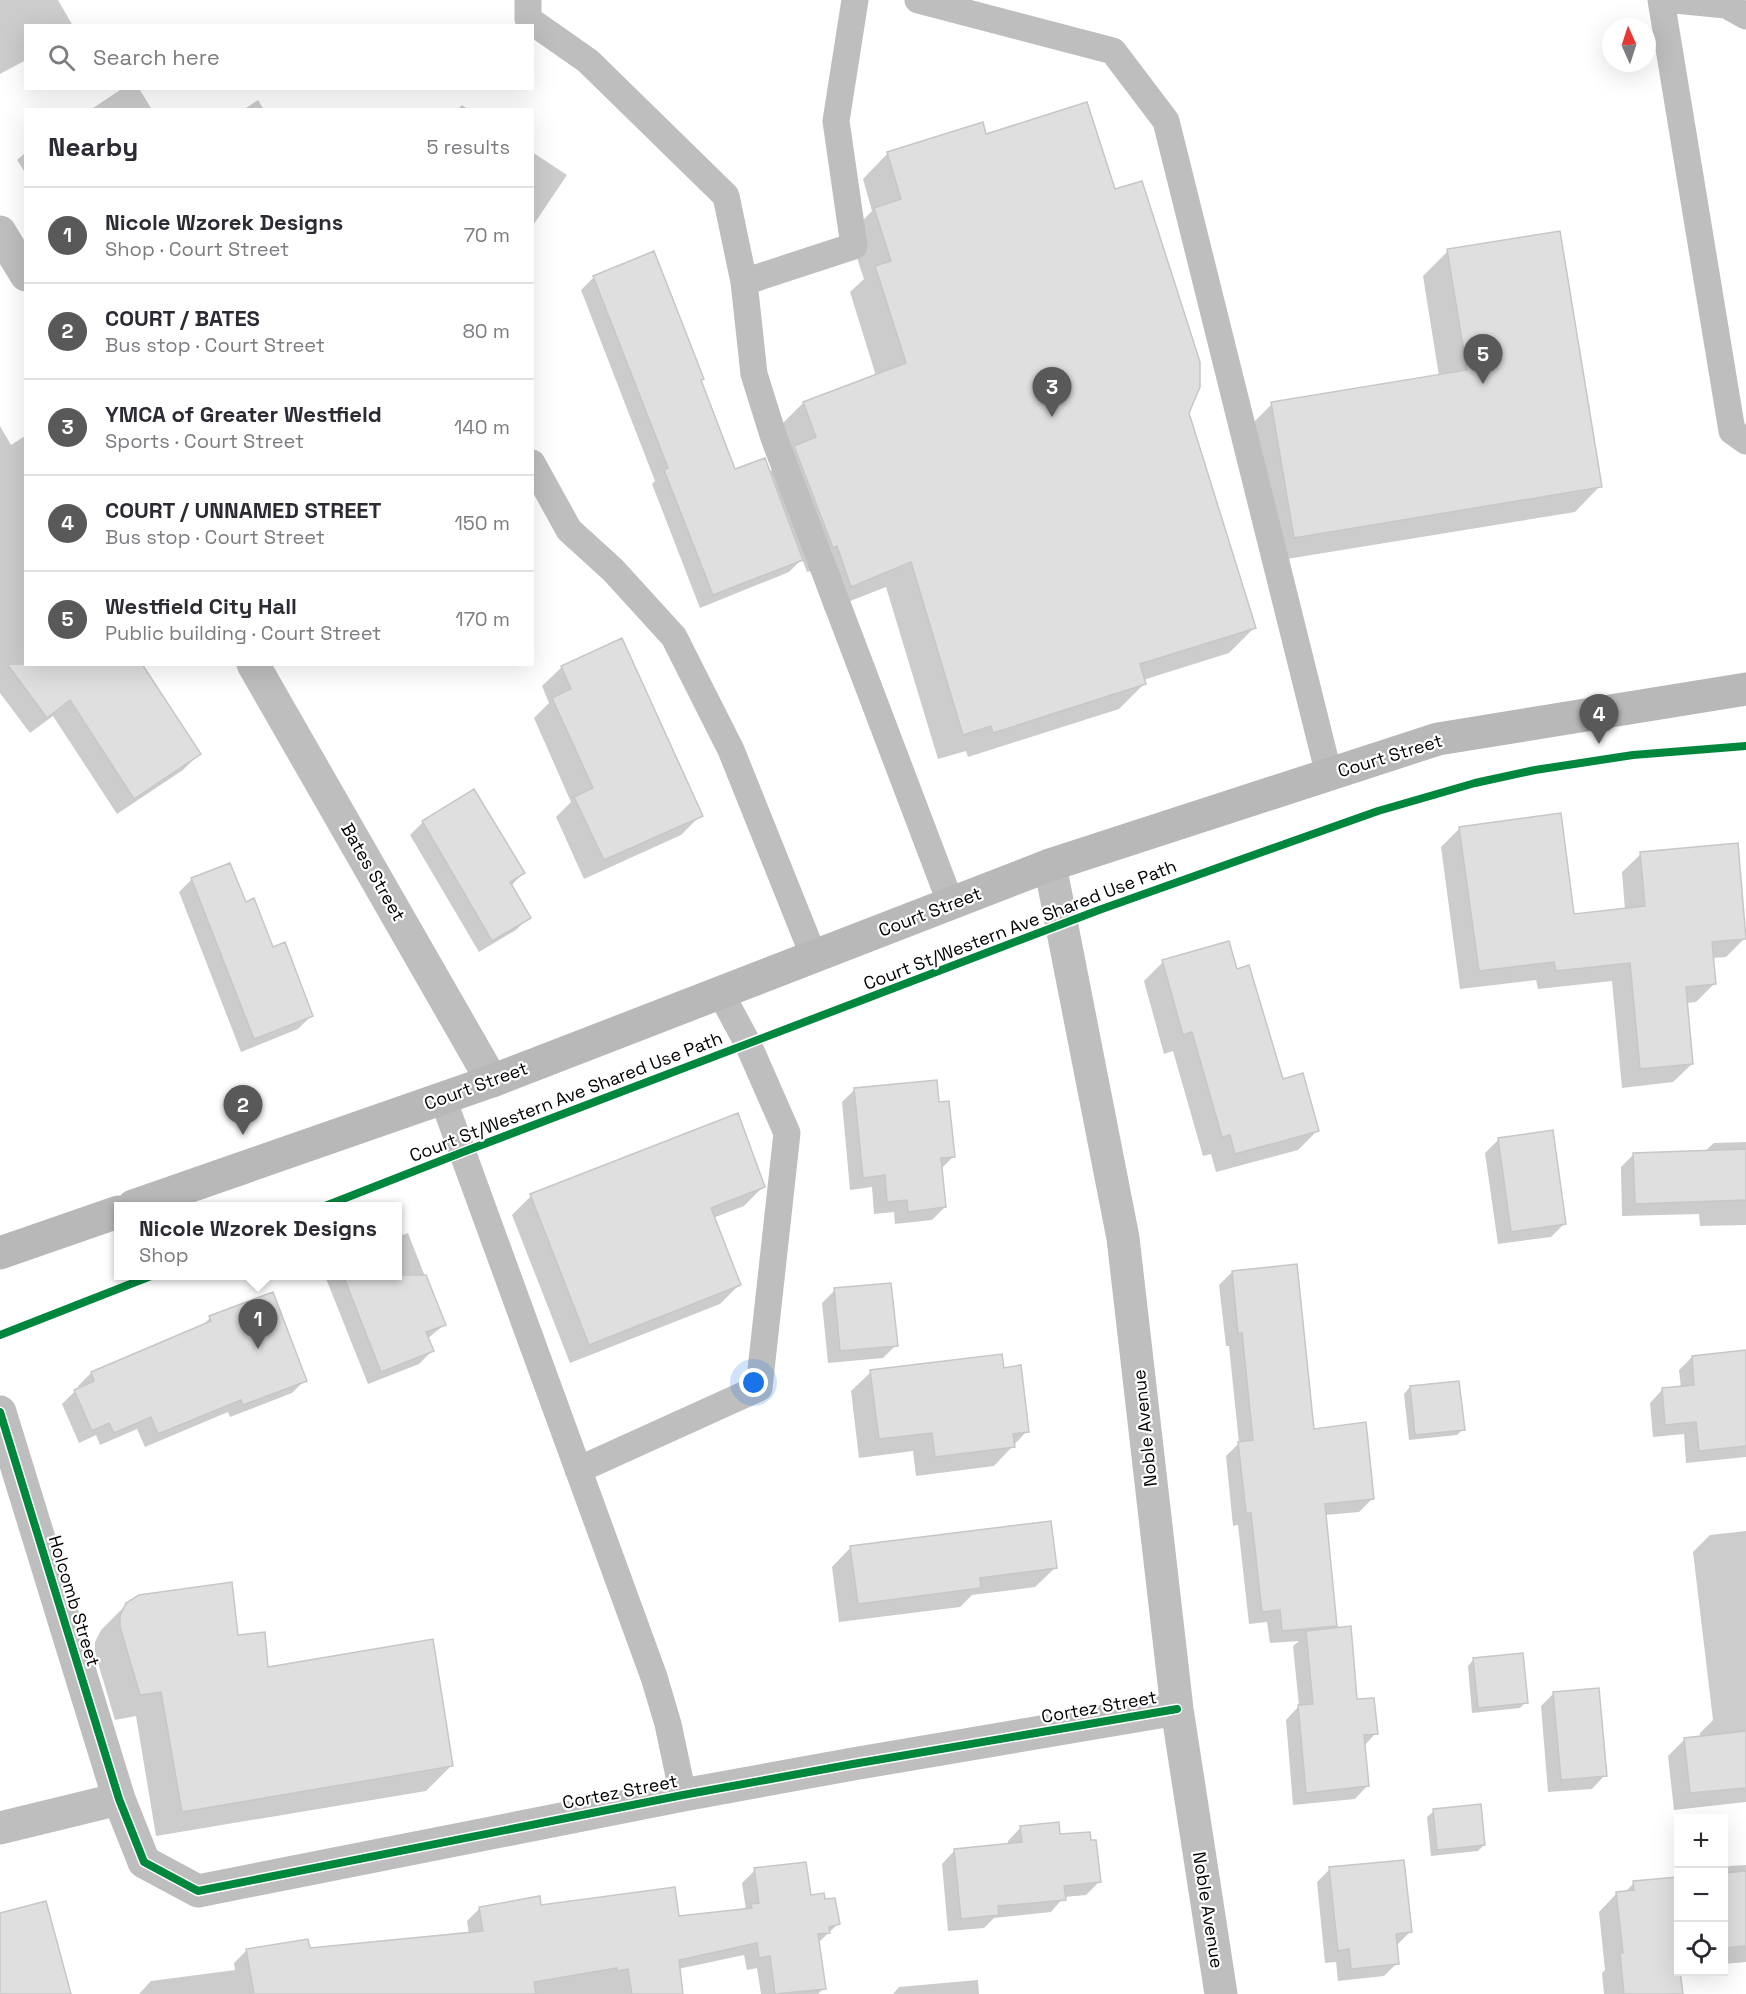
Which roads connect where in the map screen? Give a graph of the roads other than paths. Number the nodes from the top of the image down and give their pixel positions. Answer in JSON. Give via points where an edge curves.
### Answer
{"nodes":[{"id":1,"x":528,"y":0,"type":"edge"},
{"id":2,"x":855,"y":0,"type":"edge"},
{"id":3,"x":918,"y":0,"type":"edge"},
{"id":4,"x":1661,"y":0,"type":"edge"},
{"id":5,"x":1676,"y":0,"type":"edge"},
{"id":6,"x":1746,"y":16,"type":"edge"},
{"id":7,"x":0,"y":231,"type":"edge"},
{"id":8,"x":24,"y":272,"type":"edge"},
{"id":9,"x":744,"y":282,"type":"junction"},
{"id":10,"x":1746,"y":441,"type":"edge"},
{"id":11,"x":534,"y":467,"type":"edge"},
{"id":12,"x":254,"y":666,"type":"edge"},
{"id":13,"x":1746,"y":689,"type":"edge"},
{"id":14,"x":1329,"y":775,"type":"junction"},
{"id":15,"x":1050,"y":865,"type":"junction"},
{"id":16,"x":951,"y":904,"type":"junction"},
{"id":17,"x":814,"y":957,"type":"junction"},
{"id":18,"x":720,"y":992,"type":"junction"},
{"id":19,"x":492,"y":1081,"type":"junction"},
{"id":20,"x":443,"y":1099,"type":"junction"},
{"id":21,"x":145,"y":1202,"type":"edge"},
{"id":22,"x":114,"y":1213,"type":"edge"},
{"id":23,"x":0,"y":1253,"type":"edge"},
{"id":24,"x":0,"y":1413,"type":"edge"},
{"id":25,"x":578,"y":1470,"type":"junction"},
{"id":26,"x":1177,"y":1709,"type":"junction"},
{"id":27,"x":683,"y":1795,"type":"junction"},
{"id":28,"x":119,"y":1799,"type":"junction"},
{"id":29,"x":0,"y":1828,"type":"edge"},
{"id":30,"x":1221,"y":1994,"type":"edge"}],
"edges":[{"from":1,"to":9,"type":"lane","via":[[528,19],[588,61],[726,196]]},
{"from":2,"to":9,"type":"lane","via":[[836,122],[854,246]]},
{"from":3,"to":14,"type":"lane","via":[[1113,51],[1166,121]]},
{"from":4,"to":10,"type":"lane","via":[[1732,431]]},
{"from":5,"to":6,"type":"lane","via":[[1726,5]]},
{"from":7,"to":8,"type":"street"},
{"from":9,"to":16,"type":"lane","via":[[754,374],[774,438]]},
{"from":11,"to":17,"type":"lane","via":[[569,530],[613,570],[674,637],[731,750]]},
{"from":12,"to":19,"type":"street","name":"Bates Street"},
{"from":13,"to":14,"type":"main road","name":"Court Street","via":[[1438,739]]},
{"from":14,"to":15,"type":"main road","name":"Court Street"},
{"from":15,"to":16,"type":"main road","name":"Court Street"},
{"from":15,"to":26,"type":"street","name":"Noble Avenue","via":[[1124,1238]]},
{"from":16,"to":17,"type":"main road","name":"Court Street"},
{"from":17,"to":18,"type":"main road","name":"Court Street"},
{"from":18,"to":19,"type":"main road","name":"Court Street"},
{"from":18,"to":25,"type":"lane","via":[[787,1133],[759,1388]]},
{"from":19,"to":20,"type":"main road","name":"Court Street"},
{"from":20,"to":21,"type":"main road","name":"Court Street"},
{"from":20,"to":25,"type":"lane"},
{"from":22,"to":23,"type":"main road"},
{"from":24,"to":28,"type":"street","name":"Holcomb Street"},
{"from":25,"to":27,"type":"lane","via":[[654,1677]]},
{"from":26,"to":27,"type":"street","name":"Cortez Street"},
{"from":26,"to":30,"type":"street","name":"Noble Avenue"},
{"from":27,"to":28,"type":"street","name":"Cortez Street","via":[[198,1891],[144,1862]]},
{"from":28,"to":29,"type":"street"}]}
